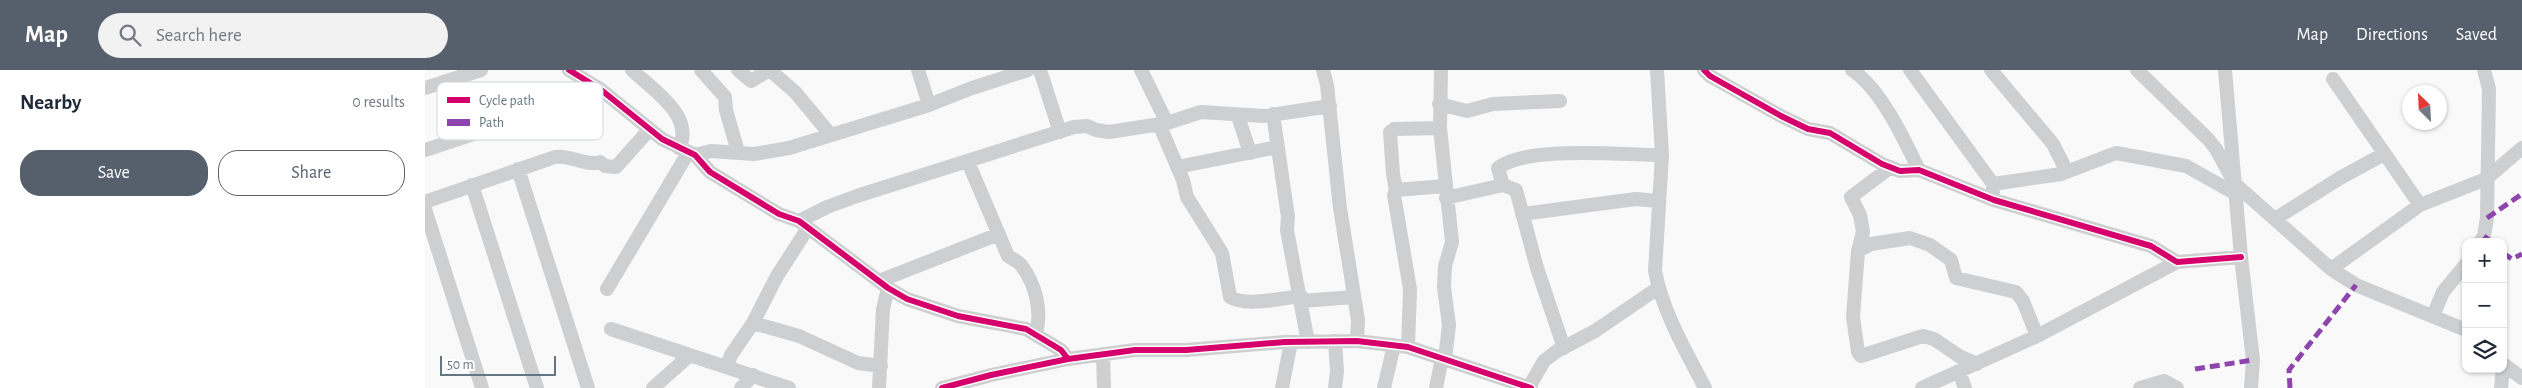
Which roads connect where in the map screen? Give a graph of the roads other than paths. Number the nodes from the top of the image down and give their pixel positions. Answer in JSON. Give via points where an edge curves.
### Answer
{"nodes":[{"id":1,"x":481,"y":70,"type":"edge"},
{"id":2,"x":569,"y":70,"type":"edge"},
{"id":3,"x":632,"y":70,"type":"edge"},
{"id":4,"x":701,"y":70,"type":"edge"},
{"id":5,"x":738,"y":70,"type":"edge"},
{"id":6,"x":919,"y":70,"type":"edge"},
{"id":7,"x":1028,"y":70,"type":"edge"},
{"id":8,"x":1040,"y":70,"type":"edge"},
{"id":9,"x":1141,"y":70,"type":"edge"},
{"id":10,"x":1323,"y":70,"type":"edge"},
{"id":11,"x":1441,"y":70,"type":"edge"},
{"id":12,"x":1657,"y":70,"type":"edge"},
{"id":13,"x":1704,"y":70,"type":"edge"},
{"id":14,"x":1852,"y":70,"type":"edge"},
{"id":15,"x":1910,"y":70,"type":"edge"},
{"id":16,"x":1991,"y":70,"type":"edge"},
{"id":17,"x":2137,"y":70,"type":"edge"},
{"id":18,"x":2225,"y":70,"type":"edge"},
{"id":19,"x":2484,"y":70,"type":"edge"},
{"id":20,"x":2333,"y":79,"type":"dead end"},
{"id":21,"x":444,"y":82,"type":"edge"},
{"id":22,"x":589,"y":82,"type":"edge"},
{"id":23,"x":437,"y":84,"type":"edge"},
{"id":24,"x":425,"y":88,"type":"edge"},
{"id":25,"x":603,"y":92,"type":"edge"},
{"id":26,"x":1560,"y":101,"type":"dead end"},
{"id":27,"x":1439,"y":104,"type":"junction"},
{"id":28,"x":929,"y":105,"type":"junction"},
{"id":29,"x":1330,"y":106,"type":"junction"},
{"id":30,"x":1273,"y":114,"type":"junction"},
{"id":31,"x":1238,"y":116,"type":"junction"},
{"id":32,"x":1163,"y":124,"type":"junction"},
{"id":33,"x":1439,"y":128,"type":"junction"},
{"id":34,"x":649,"y":130,"type":"junction"},
{"id":35,"x":1060,"y":132,"type":"junction"},
{"id":36,"x":830,"y":134,"type":"junction"},
{"id":37,"x":455,"y":140,"type":"edge"},
{"id":38,"x":1278,"y":147,"type":"junction"},
{"id":39,"x":2522,"y":148,"type":"edge"},
{"id":40,"x":425,"y":150,"type":"edge"},
{"id":41,"x":687,"y":152,"type":"junction"},
{"id":42,"x":738,"y":152,"type":"junction"},
{"id":43,"x":1250,"y":152,"type":"junction"},
{"id":44,"x":2384,"y":154,"type":"junction"},
{"id":45,"x":1662,"y":155,"type":"junction"},
{"id":46,"x":968,"y":162,"type":"junction"},
{"id":47,"x":1177,"y":167,"type":"junction"},
{"id":48,"x":1891,"y":167,"type":"junction"},
{"id":49,"x":519,"y":169,"type":"junction"},
{"id":50,"x":1919,"y":170,"type":"junction"},
{"id":51,"x":2067,"y":172,"type":"junction"},
{"id":52,"x":2486,"y":179,"type":"junction"},
{"id":53,"x":1993,"y":184,"type":"junction"},
{"id":54,"x":472,"y":185,"type":"junction"},
{"id":55,"x":1503,"y":185,"type":"junction"},
{"id":56,"x":2236,"y":189,"type":"junction"},
{"id":57,"x":1396,"y":190,"type":"junction"},
{"id":58,"x":1446,"y":192,"type":"junction"},
{"id":59,"x":1994,"y":200,"type":"junction"},
{"id":60,"x":425,"y":202,"type":"edge"},
{"id":61,"x":1658,"y":202,"type":"junction"},
{"id":62,"x":2419,"y":205,"type":"junction"},
{"id":63,"x":425,"y":209,"type":"edge"},
{"id":64,"x":1522,"y":214,"type":"junction"},
{"id":65,"x":2275,"y":219,"type":"junction"},
{"id":66,"x":803,"y":225,"type":"junction"},
{"id":67,"x":999,"y":234,"type":"junction"},
{"id":68,"x":2483,"y":238,"type":"edge"},
{"id":69,"x":1858,"y":251,"type":"junction"},
{"id":70,"x":2241,"y":256,"type":"junction"},
{"id":71,"x":2177,"y":262,"type":"junction"},
{"id":72,"x":2331,"y":269,"type":"junction"},
{"id":73,"x":2462,"y":269,"type":"edge"},
{"id":74,"x":883,"y":284,"type":"junction"},
{"id":75,"x":1658,"y":288,"type":"junction"},
{"id":76,"x":607,"y":289,"type":"dead end"},
{"id":77,"x":1353,"y":297,"type":"junction"},
{"id":78,"x":1301,"y":299,"type":"junction"},
{"id":79,"x":2433,"y":316,"type":"junction"},
{"id":80,"x":753,"y":323,"type":"junction"},
{"id":81,"x":2462,"y":328,"type":"edge"},
{"id":82,"x":611,"y":329,"type":"dead end"},
{"id":83,"x":1036,"y":334,"type":"junction"},
{"id":84,"x":2037,"y":336,"type":"junction"},
{"id":85,"x":1335,"y":341,"type":"junction"},
{"id":86,"x":1357,"y":341,"type":"junction"},
{"id":87,"x":1291,"y":342,"type":"junction"},
{"id":88,"x":1308,"y":342,"type":"junction"},
{"id":89,"x":1401,"y":346,"type":"junction"},
{"id":90,"x":1564,"y":348,"type":"junction"},
{"id":91,"x":1103,"y":354,"type":"junction"},
{"id":92,"x":690,"y":356,"type":"junction"},
{"id":93,"x":1068,"y":359,"type":"junction"},
{"id":94,"x":1444,"y":359,"type":"junction"},
{"id":95,"x":1977,"y":364,"type":"junction"},
{"id":96,"x":727,"y":366,"type":"junction"},
{"id":97,"x":881,"y":366,"type":"junction"},
{"id":98,"x":2507,"y":366,"type":"edge"},
{"id":99,"x":1959,"y":372,"type":"junction"},
{"id":100,"x":2503,"y":373,"type":"edge"},
{"id":101,"x":2521,"y":374,"type":"edge"},
{"id":102,"x":758,"y":381,"type":"edge"},
{"id":103,"x":993,"y":382,"type":"edge"},
{"id":104,"x":482,"y":388,"type":"edge"},
{"id":105,"x":537,"y":388,"type":"edge"},
{"id":106,"x":588,"y":388,"type":"edge"},
{"id":107,"x":653,"y":388,"type":"edge"},
{"id":108,"x":741,"y":388,"type":"edge"},
{"id":109,"x":789,"y":388,"type":"edge"},
{"id":110,"x":879,"y":388,"type":"edge"},
{"id":111,"x":942,"y":388,"type":"edge"},
{"id":112,"x":1105,"y":388,"type":"edge"},
{"id":113,"x":1282,"y":388,"type":"edge"},
{"id":114,"x":1335,"y":388,"type":"edge"},
{"id":115,"x":1384,"y":388,"type":"edge"},
{"id":116,"x":1436,"y":388,"type":"edge"},
{"id":117,"x":1530,"y":388,"type":"edge"},
{"id":118,"x":1705,"y":388,"type":"edge"},
{"id":119,"x":1922,"y":388,"type":"edge"},
{"id":120,"x":1965,"y":388,"type":"edge"},
{"id":121,"x":2141,"y":388,"type":"edge"},
{"id":122,"x":2177,"y":388,"type":"edge"},
{"id":123,"x":2251,"y":388,"type":"edge"},
{"id":124,"x":2501,"y":388,"type":"edge"}],
"edges":[{"from":1,"to":21,"type":"street"},
{"from":2,"to":22,"type":"street"},
{"from":3,"to":41,"type":"street","via":[[679,117]]},
{"from":4,"to":42,"type":"street","via":[[727,100],[726,110]]},
{"from":5,"to":36,"type":"street","via":[[751,81],[772,72],[795,92]]},
{"from":6,"to":28,"type":"street"},
{"from":7,"to":28,"type":"street"},
{"from":8,"to":35,"type":"street"},
{"from":9,"to":32,"type":"street"},
{"from":10,"to":29,"type":"street"},
{"from":11,"to":27,"type":"street"},
{"from":12,"to":45,"type":"street"},
{"from":13,"to":48,"type":"street","via":[[1781,116],[1808,129],[1830,132]]},
{"from":14,"to":50,"type":"street","via":[[1864,78],[1874,92]]},
{"from":15,"to":53,"type":"street"},
{"from":16,"to":51,"type":"street","via":[[2053,144]]},
{"from":17,"to":56,"type":"street","via":[[2210,142]]},
{"from":18,"to":56,"type":"street"},
{"from":19,"to":52,"type":"street","via":[[2489,89]]},
{"from":20,"to":44,"type":"street"},
{"from":23,"to":24,"type":"street"},
{"from":25,"to":34,"type":"street"},
{"from":26,"to":27,"type":"street","via":[[1493,104],[1467,111]]},
{"from":27,"to":33,"type":"street"},
{"from":28,"to":36,"type":"street"},
{"from":29,"to":30,"type":"street"},
{"from":29,"to":77,"type":"street"},
{"from":30,"to":31,"type":"street"},
{"from":30,"to":38,"type":"street"},
{"from":31,"to":32,"type":"street","via":[[1201,112]]},
{"from":31,"to":43,"type":"street"},
{"from":32,"to":35,"type":"street","via":[[1109,132],[1081,126]]},
{"from":32,"to":47,"type":"street"},
{"from":33,"to":57,"type":"street","via":[[1394,129],[1390,132]]},
{"from":33,"to":58,"type":"street"},
{"from":34,"to":41,"type":"street"},
{"from":34,"to":49,"type":"street","via":[[616,167],[562,156]]},
{"from":35,"to":46,"type":"street"},
{"from":36,"to":42,"type":"street","via":[[773,151]]},
{"from":37,"to":40,"type":"street"},
{"from":38,"to":43,"type":"street"},
{"from":38,"to":78,"type":"street","via":[[1287,230]]},
{"from":39,"to":52,"type":"street"},
{"from":41,"to":42,"type":"street"},
{"from":41,"to":66,"type":"street","via":[[738,191]]},
{"from":41,"to":76,"type":"street"},
{"from":43,"to":47,"type":"street"},
{"from":44,"to":62,"type":"street"},
{"from":44,"to":65,"type":"street"},
{"from":45,"to":55,"type":"street","via":[[1583,153],[1512,160],[1498,168]]},
{"from":45,"to":61,"type":"street"},
{"from":46,"to":66,"type":"street","via":[[827,206]]},
{"from":46,"to":67,"type":"street"},
{"from":47,"to":78,"type":"street","via":[[1187,197],[1222,253],[1230,297],[1260,301]]},
{"from":48,"to":50,"type":"street","via":[[1900,171]]},
{"from":48,"to":69,"type":"street","via":[[1851,197],[1862,221]]},
{"from":49,"to":54,"type":"street"},
{"from":49,"to":106,"type":"street"},
{"from":50,"to":59,"type":"street"},
{"from":51,"to":53,"type":"street"},
{"from":51,"to":56,"type":"street","via":[[2116,152],[2186,166]]},
{"from":52,"to":62,"type":"street"},
{"from":52,"to":68,"type":"street","via":[[2487,218]]},
{"from":53,"to":59,"type":"street"},
{"from":54,"to":60,"type":"street"},
{"from":54,"to":105,"type":"street"},
{"from":55,"to":58,"type":"street"},
{"from":55,"to":64,"type":"street","via":[[1516,190]]},
{"from":56,"to":65,"type":"street"},
{"from":56,"to":70,"type":"street"},
{"from":57,"to":58,"type":"street"},
{"from":57,"to":89,"type":"street","via":[[1393,198],[1410,289]]},
{"from":58,"to":94,"type":"street","via":[[1452,242],[1445,266],[1449,324]]},
{"from":59,"to":71,"type":"street","via":[[2151,246]]},
{"from":61,"to":64,"type":"street","via":[[1636,199]]},
{"from":61,"to":75,"type":"street","via":[[1655,254]]},
{"from":62,"to":72,"type":"street"},
{"from":63,"to":104,"type":"street"},
{"from":64,"to":90,"type":"street"},
{"from":65,"to":72,"type":"street"},
{"from":66,"to":74,"type":"street"},
{"from":66,"to":80,"type":"street"},
{"from":67,"to":74,"type":"street"},
{"from":67,"to":83,"type":"street","via":[[1008,256],[1021,265],[1035,296],[1040,320]]},
{"from":69,"to":84,"type":"street","via":[[1871,244],[1910,238],[1930,245],[1951,260],[1956,278],[2016,292]]},
{"from":69,"to":95,"type":"street","via":[[1853,318],[1861,356],[1923,336]]},
{"from":70,"to":71,"type":"street"},
{"from":70,"to":123,"type":"street","via":[[2253,360]]},
{"from":71,"to":84,"type":"street"},
{"from":72,"to":79,"type":"street","via":[[2356,285]]},
{"from":73,"to":79,"type":"street","via":[[2443,292]]},
{"from":74,"to":83,"type":"street","via":[[907,299],[932,308],[1011,325]]},
{"from":74,"to":97,"type":"street"},
{"from":75,"to":90,"type":"street","via":[[1595,332]]},
{"from":75,"to":118,"type":"street"},
{"from":77,"to":78,"type":"street"},
{"from":77,"to":86,"type":"street"},
{"from":78,"to":88,"type":"street"},
{"from":79,"to":81,"type":"street"},
{"from":80,"to":96,"type":"street"},
{"from":80,"to":97,"type":"street","via":[[799,336],[858,362]]},
{"from":82,"to":92,"type":"street"},
{"from":83,"to":93,"type":"street","via":[[1061,350]]},
{"from":84,"to":95,"type":"street"},
{"from":85,"to":86,"type":"street"},
{"from":85,"to":88,"type":"street"},
{"from":85,"to":114,"type":"street"},
{"from":86,"to":89,"type":"street"},
{"from":87,"to":88,"type":"street"},
{"from":87,"to":91,"type":"street"},
{"from":87,"to":113,"type":"street"},
{"from":89,"to":94,"type":"street"},
{"from":89,"to":115,"type":"street"},
{"from":90,"to":117,"type":"street","via":[[1544,361]]},
{"from":91,"to":93,"type":"street"},
{"from":91,"to":112,"type":"street"},
{"from":92,"to":96,"type":"street"},
{"from":92,"to":107,"type":"street"},
{"from":93,"to":103,"type":"street"},
{"from":94,"to":116,"type":"street"},
{"from":94,"to":117,"type":"street"},
{"from":95,"to":99,"type":"street"},
{"from":96,"to":102,"type":"street"},
{"from":97,"to":110,"type":"street"},
{"from":98,"to":101,"type":"street"},
{"from":99,"to":119,"type":"street"},
{"from":99,"to":120,"type":"street"},
{"from":100,"to":124,"type":"street"},
{"from":102,"to":108,"type":"street"},
{"from":102,"to":109,"type":"street"},
{"from":103,"to":111,"type":"street"},
{"from":121,"to":122,"type":"street","via":[[2164,381]]}]}
